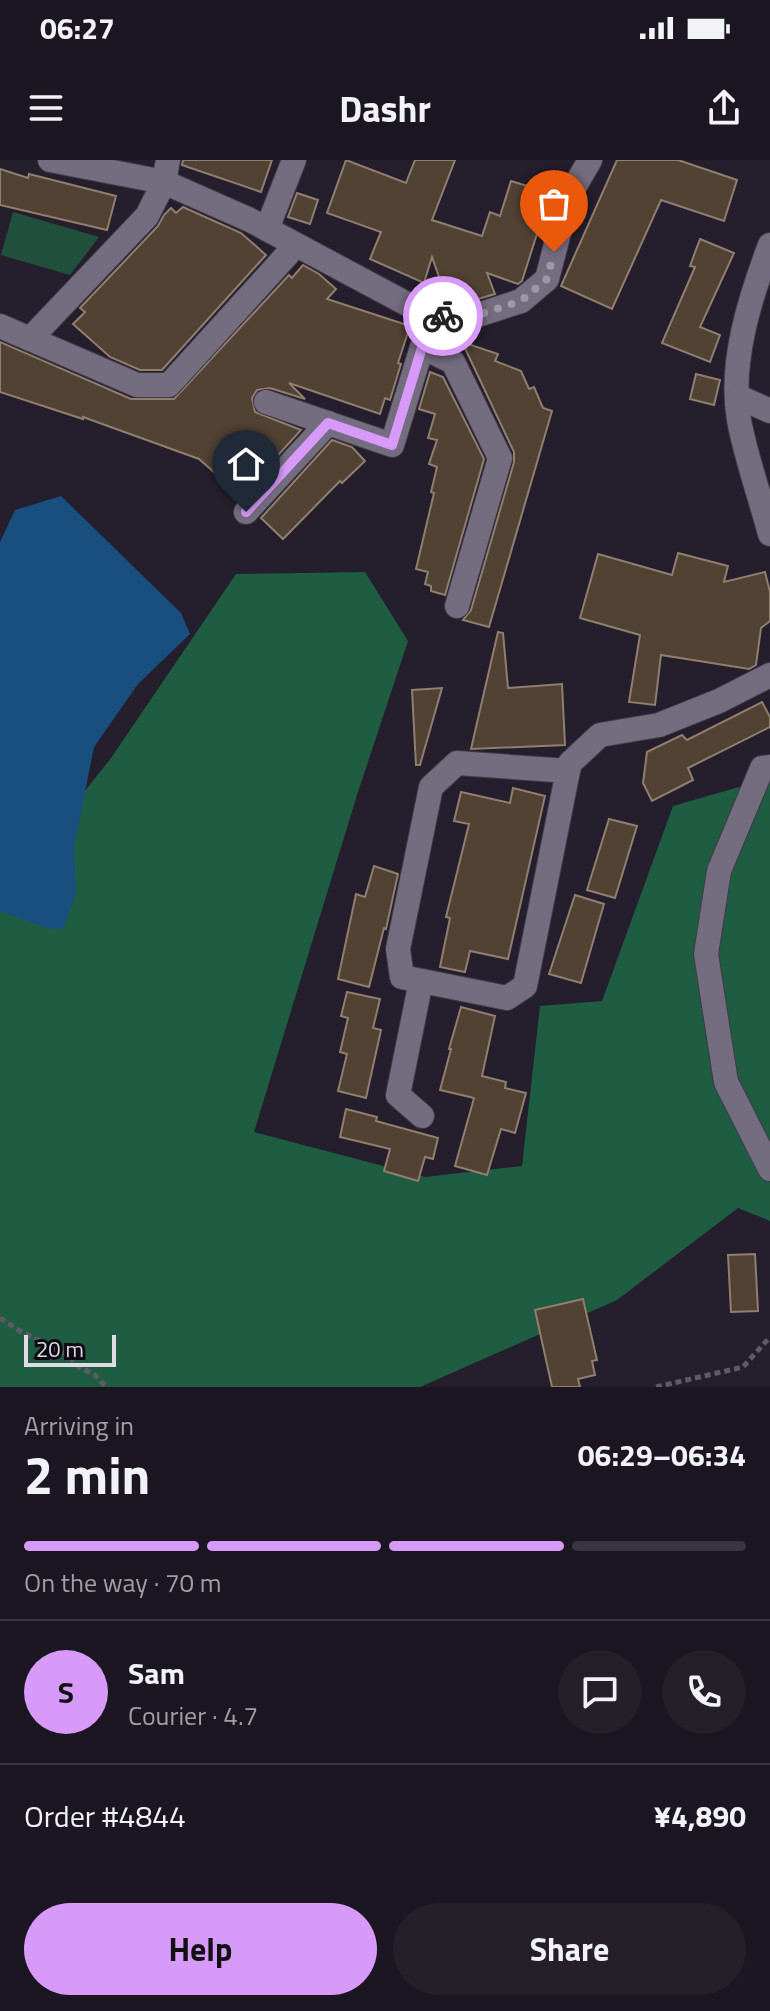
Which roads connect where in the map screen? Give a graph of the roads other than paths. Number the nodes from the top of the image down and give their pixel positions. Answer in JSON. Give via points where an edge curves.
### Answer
{"nodes":[{"id":1,"x":50,"y":160,"type":"edge"},
{"id":2,"x":294,"y":160,"type":"edge"},
{"id":3,"x":590,"y":160,"type":"edge"},
{"id":4,"x":166,"y":171,"type":"edge"},
{"id":5,"x":267,"y":229,"type":"junction"},
{"id":6,"x":296,"y":245,"type":"junction"},
{"id":7,"x":770,"y":245,"type":"edge"},
{"id":8,"x":433,"y":312,"type":"junction"},
{"id":9,"x":0,"y":326,"type":"edge"},
{"id":10,"x":30,"y":339,"type":"junction"},
{"id":11,"x":422,"y":347,"type":"junction"},
{"id":12,"x":739,"y":397,"type":"junction"},
{"id":13,"x":266,"y":402,"type":"dead end"},
{"id":14,"x":770,"y":411,"type":"edge"},
{"id":15,"x":328,"y":423,"type":"junction"},
{"id":16,"x":246,"y":512,"type":"dead end"},
{"id":17,"x":770,"y":534,"type":"edge"},
{"id":18,"x":457,"y":606,"type":"dead end"},
{"id":19,"x":770,"y":675,"type":"edge"},
{"id":20,"x":770,"y":767,"type":"edge"},
{"id":21,"x":568,"y":771,"type":"junction"},
{"id":22,"x":421,"y":981,"type":"junction"},
{"id":23,"x":422,"y":1116,"type":"dead end"},
{"id":24,"x":770,"y":1169,"type":"edge"}],
"edges":[{"from":1,"to":4,"type":"street"},
{"from":2,"to":5,"type":"street"},
{"from":3,"to":8,"type":"street","via":[[568,198],[547,279],[521,301],[459,321]]},
{"from":4,"to":5,"type":"street"},
{"from":4,"to":10,"type":"street","via":[[147,216]]},
{"from":5,"to":6,"type":"street"},
{"from":6,"to":8,"type":"street","via":[[409,305]]},
{"from":6,"to":10,"type":"street","via":[[169,385],[137,385]]},
{"from":7,"to":12,"type":"street","via":[[738,355]]},
{"from":8,"to":11,"type":"street"},
{"from":9,"to":10,"type":"street"},
{"from":11,"to":15,"type":"street","via":[[392,445]]},
{"from":11,"to":18,"type":"street","via":[[453,362],[500,458]]},
{"from":12,"to":14,"type":"street"},
{"from":12,"to":17,"type":"street","via":[[739,419]]},
{"from":13,"to":15,"type":"street"},
{"from":15,"to":16,"type":"street"},
{"from":19,"to":21,"type":"street","via":[[659,725],[600,735]]},
{"from":20,"to":24,"type":"street","via":[[762,768],[719,871],[706,954],[726,1082]]},
{"from":21,"to":22,"type":"street","via":[[525,986],[507,998]]},
{"from":21,"to":22,"type":"street","via":[[457,763],[431,787],[398,949],[402,977]]},
{"from":22,"to":23,"type":"street","via":[[398,1095]]}]}
